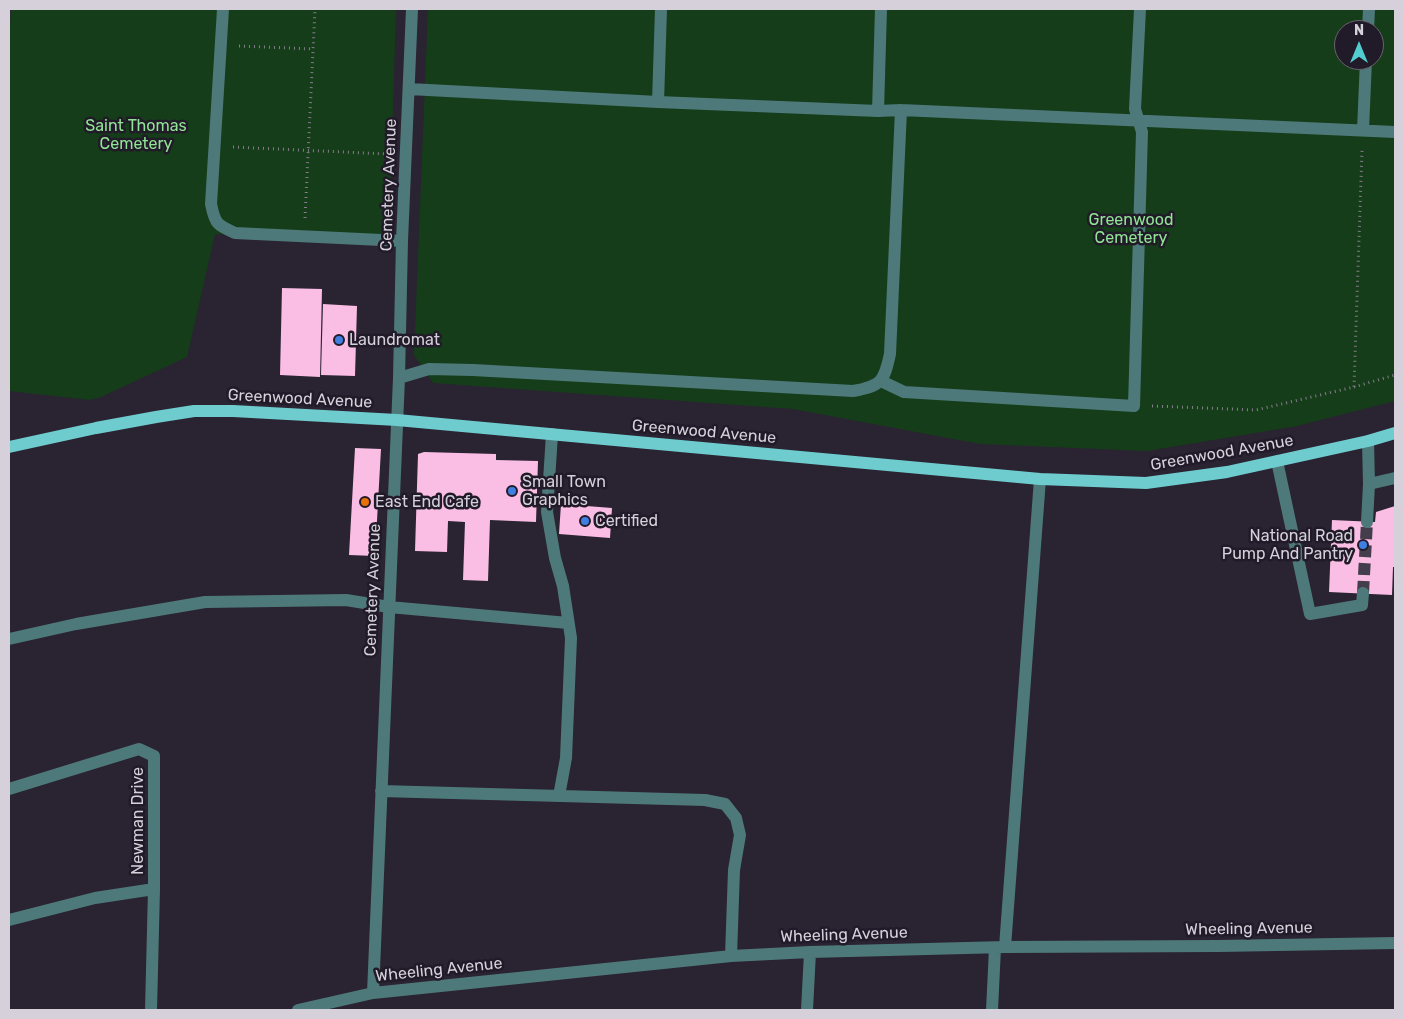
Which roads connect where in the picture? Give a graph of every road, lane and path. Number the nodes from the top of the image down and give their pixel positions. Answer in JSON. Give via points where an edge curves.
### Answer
{"nodes":[{"id":1,"x":223,"y":9,"type":"edge"},
{"id":2,"x":315,"y":9,"type":"edge"},
{"id":3,"x":412,"y":9,"type":"edge"},
{"id":4,"x":661,"y":9,"type":"edge"},
{"id":5,"x":881,"y":9,"type":"edge"},
{"id":6,"x":1140,"y":9,"type":"edge"},
{"id":7,"x":221,"y":45,"type":"junction"},
{"id":8,"x":313,"y":49,"type":"junction"},
{"id":9,"x":1366,"y":70,"type":"edge"},
{"id":10,"x":409,"y":90,"type":"junction"},
{"id":11,"x":658,"y":102,"type":"junction"},
{"id":12,"x":901,"y":110,"type":"junction"},
{"id":13,"x":878,"y":111,"type":"junction"},
{"id":14,"x":1138,"y":121,"type":"junction"},
{"id":15,"x":1363,"y":130,"type":"junction"},
{"id":16,"x":1395,"y":132,"type":"edge"},
{"id":17,"x":215,"y":146,"type":"junction"},
{"id":18,"x":308,"y":150,"type":"junction"},
{"id":19,"x":406,"y":155,"type":"junction"},
{"id":20,"x":305,"y":236,"type":"junction"},
{"id":21,"x":402,"y":241,"type":"junction"},
{"id":22,"x":1395,"y":375,"type":"edge"},
{"id":23,"x":399,"y":378,"type":"junction"},
{"id":24,"x":881,"y":381,"type":"junction"},
{"id":25,"x":1354,"y":387,"type":"junction"},
{"id":26,"x":1134,"y":406,"type":"junction"},
{"id":27,"x":397,"y":420,"type":"junction"},
{"id":28,"x":1395,"y":433,"type":"edge"},
{"id":29,"x":552,"y":434,"type":"junction"},
{"id":30,"x":1368,"y":441,"type":"junction"},
{"id":31,"x":9,"y":447,"type":"edge"},
{"id":32,"x":1277,"y":461,"type":"junction"},
{"id":33,"x":1395,"y":478,"type":"edge"},
{"id":34,"x":1040,"y":479,"type":"junction"},
{"id":35,"x":1369,"y":484,"type":"junction"},
{"id":36,"x":1367,"y":522,"type":"tunnel mouth"},
{"id":37,"x":1363,"y":593,"type":"tunnel mouth"},
{"id":38,"x":389,"y":607,"type":"junction"},
{"id":39,"x":568,"y":623,"type":"junction"},
{"id":40,"x":9,"y":639,"type":"edge"},
{"id":41,"x":9,"y":789,"type":"edge"},
{"id":42,"x":382,"y":791,"type":"junction"},
{"id":43,"x":559,"y":796,"type":"junction"},
{"id":44,"x":154,"y":889,"type":"junction"},
{"id":45,"x":9,"y":920,"type":"edge"},
{"id":46,"x":1395,"y":942,"type":"edge"},
{"id":47,"x":1000,"y":948,"type":"junction"},
{"id":48,"x":810,"y":952,"type":"junction"},
{"id":49,"x":731,"y":956,"type":"junction"},
{"id":50,"x":373,"y":993,"type":"junction"},
{"id":51,"x":151,"y":1010,"type":"edge"},
{"id":52,"x":298,"y":1010,"type":"edge"},
{"id":53,"x":807,"y":1010,"type":"edge"},
{"id":54,"x":992,"y":1010,"type":"edge"}],
"edges":[{"from":1,"to":7,"type":"street"},
{"from":2,"to":8,"type":"path"},
{"from":3,"to":10,"type":"street","name":"Cemetery Avenue"},
{"from":4,"to":11,"type":"street"},
{"from":5,"to":13,"type":"street"},
{"from":6,"to":14,"type":"street","via":[[1135,109]]},
{"from":7,"to":8,"type":"path"},
{"from":7,"to":17,"type":"street"},
{"from":8,"to":18,"type":"path"},
{"from":9,"to":15,"type":"street"},
{"from":10,"to":11,"type":"street"},
{"from":10,"to":19,"type":"street","name":"Cemetery Avenue"},
{"from":11,"to":13,"type":"street"},
{"from":12,"to":13,"type":"street"},
{"from":12,"to":14,"type":"street"},
{"from":12,"to":24,"type":"street","via":[[890,354]]},
{"from":14,"to":15,"type":"street"},
{"from":14,"to":26,"type":"street","via":[[1142,132]]},
{"from":15,"to":16,"type":"street"},
{"from":15,"to":25,"type":"path"},
{"from":17,"to":18,"type":"path"},
{"from":17,"to":20,"type":"street","via":[[212,204],[214,219],[221,227],[235,233]]},
{"from":18,"to":19,"type":"path"},
{"from":18,"to":20,"type":"path"},
{"from":19,"to":21,"type":"street","name":"Cemetery Avenue"},
{"from":20,"to":21,"type":"street"},
{"from":21,"to":23,"type":"street","name":"Cemetery Avenue"},
{"from":22,"to":25,"type":"path"},
{"from":23,"to":24,"type":"street","via":[[429,369],[473,370],[853,391],[871,388]]},
{"from":23,"to":27,"type":"street","name":"Cemetery Avenue"},
{"from":24,"to":26,"type":"street","via":[[904,392]]},
{"from":25,"to":26,"type":"path","via":[[1256,410]]},
{"from":27,"to":29,"type":"main road","name":"Greenwood Avenue"},
{"from":27,"to":31,"type":"main road","name":"Greenwood Avenue","via":[[233,410],[194,411]]},
{"from":27,"to":38,"type":"street","name":"Cemetery Avenue"},
{"from":28,"to":30,"type":"main road","name":"Greenwood Avenue"},
{"from":29,"to":34,"type":"main road","name":"Greenwood Avenue"},
{"from":29,"to":39,"type":"street","via":[[547,512]]},
{"from":30,"to":32,"type":"main road","name":"Greenwood Avenue"},
{"from":30,"to":35,"type":"street"},
{"from":32,"to":34,"type":"main road","name":"Greenwood Avenue","via":[[1227,472],[1146,483]]},
{"from":32,"to":37,"type":"street","via":[[1310,614],[1362,605]]},
{"from":33,"to":35,"type":"street"},
{"from":34,"to":47,"type":"street"},
{"from":35,"to":36,"type":"street"},
{"from":38,"to":39,"type":"street"},
{"from":38,"to":40,"type":"street","via":[[346,600],[204,602]]},
{"from":38,"to":42,"type":"street","name":"Cemetery Avenue"},
{"from":39,"to":43,"type":"street","via":[[571,638],[566,758]]},
{"from":41,"to":44,"type":"street","name":"Newman Drive","via":[[139,749],[154,756]]},
{"from":42,"to":43,"type":"street"},
{"from":42,"to":50,"type":"street","name":"Cemetery Avenue"},
{"from":43,"to":49,"type":"street","via":[[704,800],[724,804],[736,818],[740,835],[734,870]]},
{"from":44,"to":45,"type":"street","via":[[95,898]]},
{"from":44,"to":51,"type":"street","name":"Newman Drive"},
{"from":46,"to":47,"type":"street","name":"Wheeling Avenue"},
{"from":47,"to":48,"type":"street","name":"Wheeling Avenue"},
{"from":47,"to":54,"type":"street"},
{"from":48,"to":49,"type":"street","name":"Wheeling Avenue"},
{"from":48,"to":53,"type":"street"},
{"from":49,"to":50,"type":"street","name":"Wheeling Avenue"},
{"from":50,"to":52,"type":"street","name":"Wheeling Avenue"}]}
